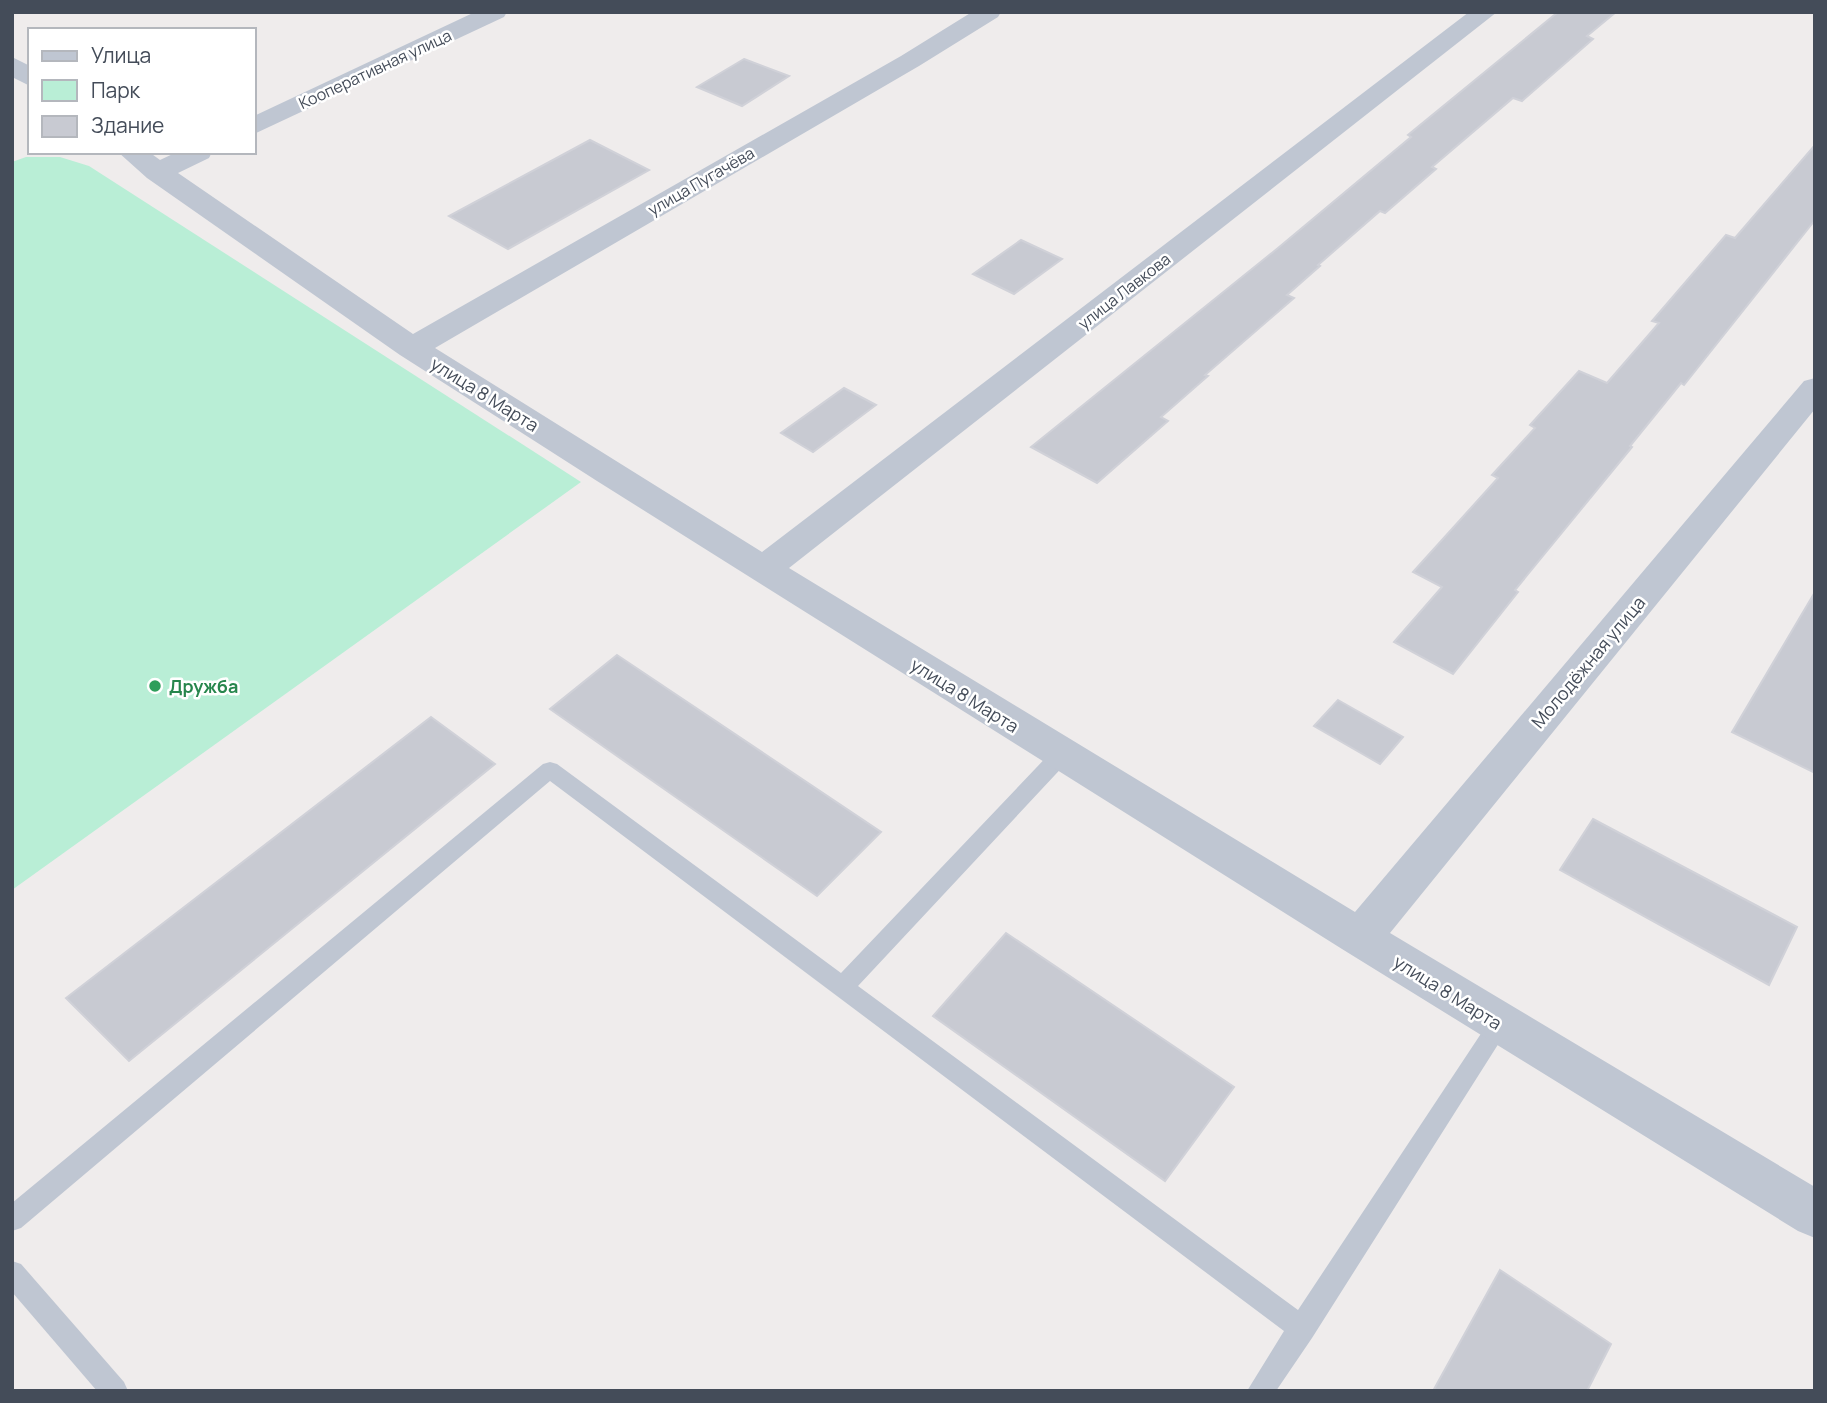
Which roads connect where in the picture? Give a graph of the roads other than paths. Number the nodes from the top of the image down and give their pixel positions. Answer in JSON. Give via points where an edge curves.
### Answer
{"nodes":[{"id":1,"x":495,"y":12,"type":"edge"},
{"id":2,"x":989,"y":12,"type":"edge"},
{"id":3,"x":1485,"y":12,"type":"edge"},
{"id":4,"x":12,"y":65,"type":"edge"},
{"id":5,"x":28,"y":77,"type":"edge"},
{"id":6,"x":256,"y":125,"type":"edge"},
{"id":7,"x":188,"y":154,"type":"edge"},
{"id":8,"x":144,"y":162,"type":"edge"},
{"id":9,"x":411,"y":348,"type":"junction"},
{"id":10,"x":1815,"y":388,"type":"edge"},
{"id":11,"x":763,"y":570,"type":"junction"},
{"id":12,"x":1062,"y":754,"type":"junction"},
{"id":13,"x":1361,"y":937,"type":"junction"},
{"id":14,"x":842,"y":988,"type":"junction"},
{"id":15,"x":1500,"y":1024,"type":"junction"},
{"id":16,"x":1815,"y":1214,"type":"edge"},
{"id":17,"x":12,"y":1219,"type":"edge"},
{"id":18,"x":12,"y":1273,"type":"edge"},
{"id":19,"x":1303,"y":1329,"type":"junction"},
{"id":20,"x":115,"y":1391,"type":"edge"},
{"id":21,"x":1260,"y":1391,"type":"edge"}],
"edges":[{"from":1,"to":6,"type":"street","name":"Кооперативная улица"},
{"from":2,"to":9,"type":"street","name":"улица Пугачёва"},
{"from":3,"to":11,"type":"street","name":"улица Лавкова"},
{"from":4,"to":5,"type":"street"},
{"from":7,"to":8,"type":"street"},
{"from":8,"to":9,"type":"street","name":"улица 8 Марта"},
{"from":9,"to":11,"type":"street","name":"улица 8 Марта"},
{"from":10,"to":13,"type":"street","name":"Молодёжная улица"},
{"from":11,"to":12,"type":"street","name":"улица 8 Марта"},
{"from":12,"to":13,"type":"street","name":"улица 8 Марта"},
{"from":12,"to":14,"type":"lane"},
{"from":13,"to":15,"type":"street","name":"улица 8 Марта"},
{"from":14,"to":17,"type":"lane","via":[[550,770]]},
{"from":14,"to":19,"type":"lane"},
{"from":15,"to":16,"type":"street","name":"улица 8 Марта"},
{"from":15,"to":19,"type":"lane"},
{"from":18,"to":20,"type":"lane"},
{"from":19,"to":21,"type":"lane"}]}
